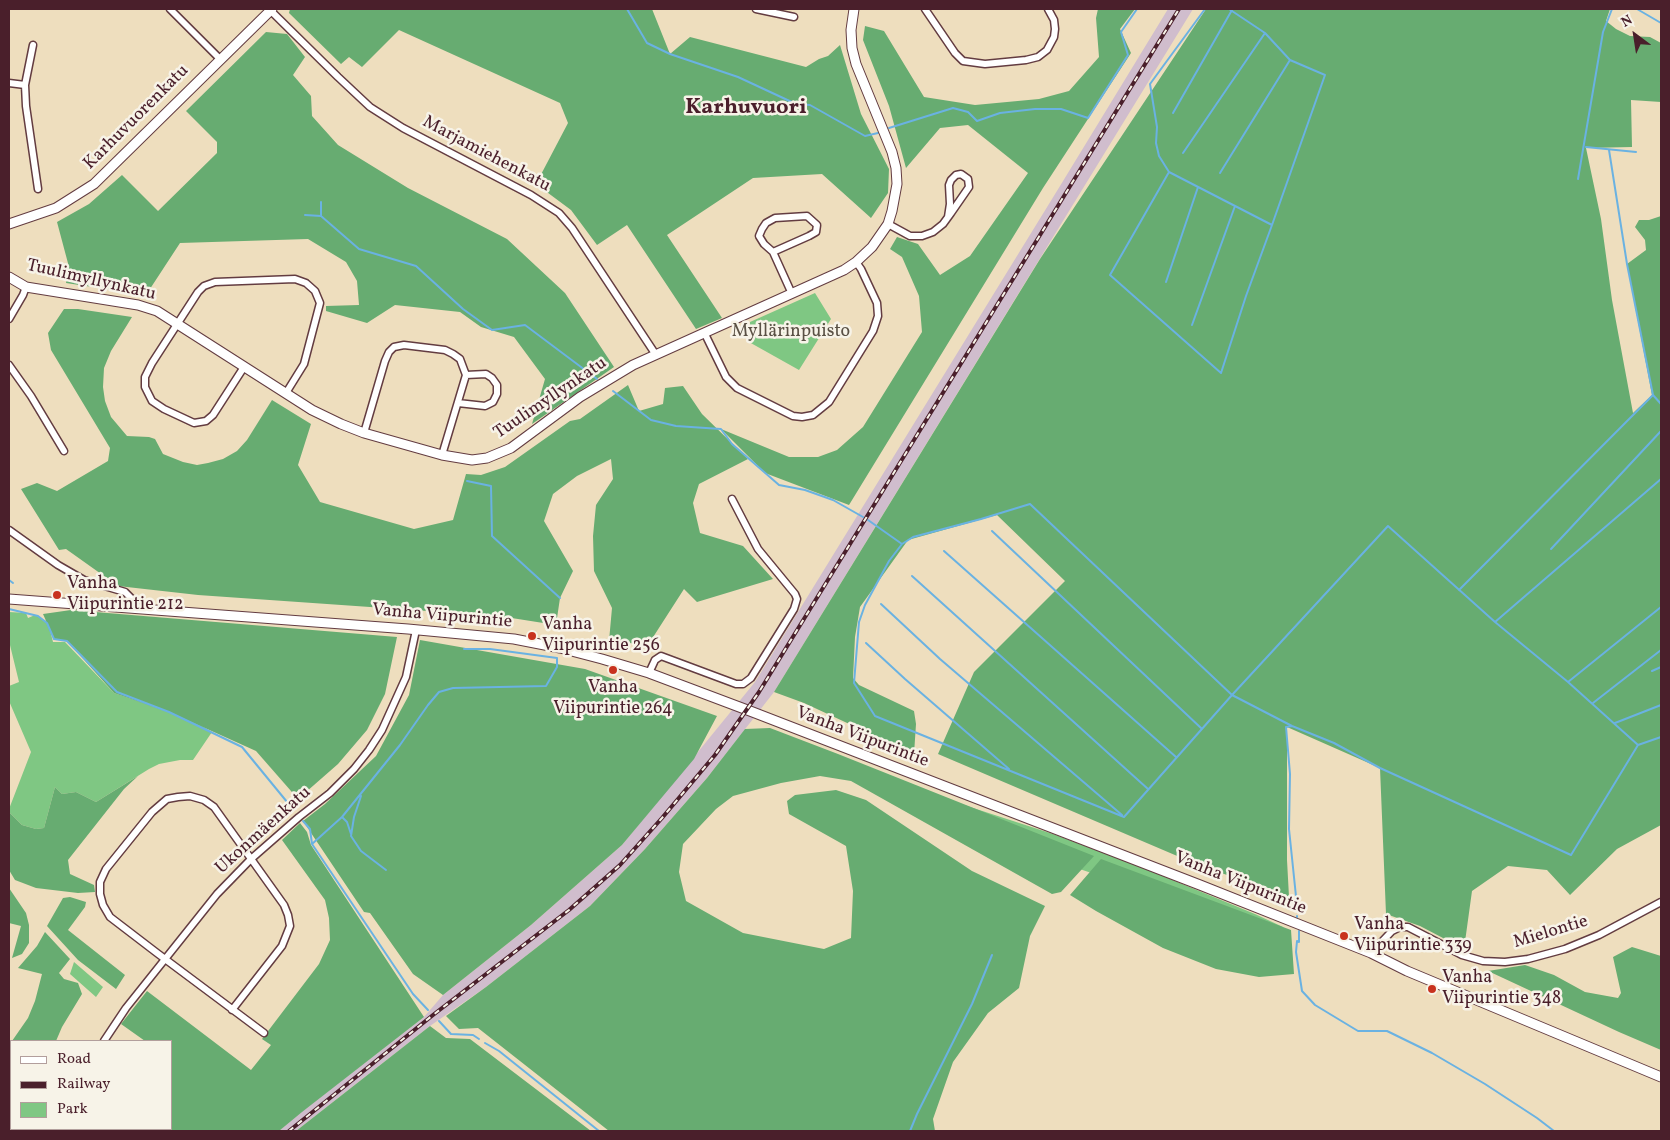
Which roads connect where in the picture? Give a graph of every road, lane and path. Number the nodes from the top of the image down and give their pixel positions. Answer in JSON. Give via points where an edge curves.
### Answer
{"nodes":[{"id":1,"x":170,"y":9,"type":"edge"},
{"id":2,"x":271,"y":9,"type":"edge"},
{"id":3,"x":756,"y":9,"type":"edge"},
{"id":4,"x":854,"y":9,"type":"edge"},
{"id":5,"x":925,"y":9,"type":"edge"},
{"id":6,"x":1048,"y":9,"type":"edge"},
{"id":7,"x":794,"y":17,"type":"dead end"},
{"id":8,"x":32,"y":45,"type":"dead end"},
{"id":9,"x":220,"y":59,"type":"junction"},
{"id":10,"x":9,"y":83,"type":"edge"},
{"id":11,"x":25,"y":85,"type":"junction"},
{"id":12,"x":38,"y":189,"type":"dead end"},
{"id":13,"x":948,"y":217,"type":"junction"},
{"id":14,"x":9,"y":224,"type":"edge"},
{"id":15,"x":888,"y":224,"type":"junction"},
{"id":16,"x":773,"y":252,"type":"junction"},
{"id":17,"x":856,"y":262,"type":"junction"},
{"id":18,"x":9,"y":277,"type":"edge"},
{"id":19,"x":26,"y":287,"type":"junction"},
{"id":20,"x":792,"y":294,"type":"junction"},
{"id":21,"x":9,"y":319,"type":"edge"},
{"id":22,"x":178,"y":324,"type":"junction"},
{"id":23,"x":705,"y":334,"type":"junction"},
{"id":24,"x":656,"y":355,"type":"junction"},
{"id":25,"x":9,"y":366,"type":"edge"},
{"id":26,"x":244,"y":366,"type":"junction"},
{"id":27,"x":466,"y":375,"type":"junction"},
{"id":28,"x":286,"y":393,"type":"junction"},
{"id":29,"x":458,"y":403,"type":"junction"},
{"id":30,"x":364,"y":433,"type":"junction"},
{"id":31,"x":64,"y":452,"type":"dead end"},
{"id":32,"x":442,"y":455,"type":"junction"},
{"id":33,"x":732,"y":499,"type":"dead end"},
{"id":34,"x":9,"y":530,"type":"edge"},
{"id":35,"x":9,"y":599,"type":"edge"},
{"id":36,"x":136,"y":608,"type":"junction"},
{"id":37,"x":416,"y":630,"type":"junction"},
{"id":38,"x":649,"y":673,"type":"junction"},
{"id":39,"x":251,"y":859,"type":"junction"},
{"id":40,"x":1661,"y":902,"type":"edge"},
{"id":41,"x":1371,"y":953,"type":"junction"},
{"id":42,"x":165,"y":959,"type":"junction"},
{"id":43,"x":232,"y":1010,"type":"junction"},
{"id":44,"x":264,"y":1033,"type":"dead end"},
{"id":45,"x":105,"y":1040,"type":"edge"},
{"id":46,"x":1661,"y":1077,"type":"edge"}],
"edges":[{"from":1,"to":9,"type":"street"},
{"from":2,"to":9,"type":"street","name":"Karhuvuorenkatu"},
{"from":2,"to":24,"type":"street","name":"Marjamiehenkatu","via":[[370,107],[559,213]]},
{"from":3,"to":7,"type":"street"},
{"from":4,"to":15,"type":"street","name":"Tuulimyllynkatu","via":[[851,30],[856,64],[896,168],[897,184]]},
{"from":5,"to":6,"type":"street","via":[[954,53],[963,61],[985,64],[1038,57],[1047,50],[1055,29]]},
{"from":8,"to":11,"type":"street"},
{"from":9,"to":14,"type":"street","name":"Karhuvuorenkatu","via":[[94,184],[56,208]]},
{"from":10,"to":11,"type":"street"},
{"from":11,"to":12,"type":"street"},
{"from":13,"to":13,"type":"street","via":[[969,187],[968,179],[961,174],[956,175],[949,185]]},
{"from":13,"to":15,"type":"street","via":[[934,232],[922,236],[910,236]]},
{"from":15,"to":17,"type":"street","name":"Tuulimyllynkatu","via":[[872,247]]},
{"from":16,"to":16,"type":"street","via":[[816,232],[817,225],[807,216],[775,218],[766,223],[760,236]]},
{"from":16,"to":20,"type":"street"},
{"from":17,"to":20,"type":"street","name":"Tuulimyllynkatu"},
{"from":17,"to":23,"type":"street","via":[[877,303],[878,316],[873,331],[829,402],[813,415],[793,416],[737,388],[726,377]]},
{"from":18,"to":19,"type":"street","name":"Tuulimyllynkatu"},
{"from":19,"to":21,"type":"street"},
{"from":19,"to":22,"type":"street","name":"Tuulimyllynkatu","via":[[138,305],[157,311]]},
{"from":20,"to":23,"type":"street","name":"Tuulimyllynkatu"},
{"from":22,"to":26,"type":"street","name":"Tuulimyllynkatu"},
{"from":22,"to":26,"type":"street","via":[[145,377],[145,388],[152,401],[194,423],[206,421]]},
{"from":22,"to":28,"type":"street","via":[[198,292],[215,282],[295,279],[306,283],[315,291],[320,303],[304,364]]},
{"from":23,"to":24,"type":"street","name":"Tuulimyllynkatu"},
{"from":24,"to":32,"type":"street","name":"Tuulimyllynkatu","via":[[596,386],[503,452],[472,460]]},
{"from":25,"to":31,"type":"street"},
{"from":26,"to":28,"type":"street","name":"Tuulimyllynkatu"},
{"from":27,"to":29,"type":"street"},
{"from":27,"to":29,"type":"street","via":[[486,374],[497,385],[497,394],[493,402],[485,406]]},
{"from":27,"to":30,"type":"street","via":[[460,360],[445,350],[404,345],[394,347],[385,361]]},
{"from":28,"to":30,"type":"street","name":"Tuulimyllynkatu","via":[[327,418]]},
{"from":29,"to":32,"type":"street"},
{"from":30,"to":32,"type":"street","name":"Tuulimyllynkatu"},
{"from":33,"to":38,"type":"street","via":[[758,549],[795,594],[794,609],[751,678],[743,684],[661,656],[655,660]]},
{"from":34,"to":36,"type":"street","via":[[84,580],[125,592]]},
{"from":35,"to":36,"type":"street","name":"Vanha Viipurintie"},
{"from":36,"to":37,"type":"street","name":"Vanha Viipurintie"},
{"from":37,"to":38,"type":"street","name":"Vanha Viipurintie","via":[[560,648]]},
{"from":37,"to":39,"type":"street","name":"Ukonmäenkatu","via":[[406,677],[382,730],[368,750],[330,793]]},
{"from":38,"to":41,"type":"street","name":"Vanha Viipurintie"},
{"from":39,"to":42,"type":"street","name":"Ukonmäenkatu","via":[[217,894]]},
{"from":39,"to":42,"type":"street","via":[[214,807],[204,800],[178,796],[167,799],[152,812],[106,869],[100,882],[100,894],[110,917]]},
{"from":39,"to":43,"type":"street","via":[[284,905],[290,926],[282,946]]},
{"from":40,"to":41,"type":"street","name":"Mielontie","via":[[1599,935],[1528,959],[1484,961],[1462,955],[1408,927],[1392,932]]},
{"from":41,"to":46,"type":"street","name":"Vanha Viipurintie"},
{"from":42,"to":43,"type":"street"},
{"from":42,"to":45,"type":"street","name":"Ukonmäenkatu"},
{"from":43,"to":44,"type":"street"}]}
